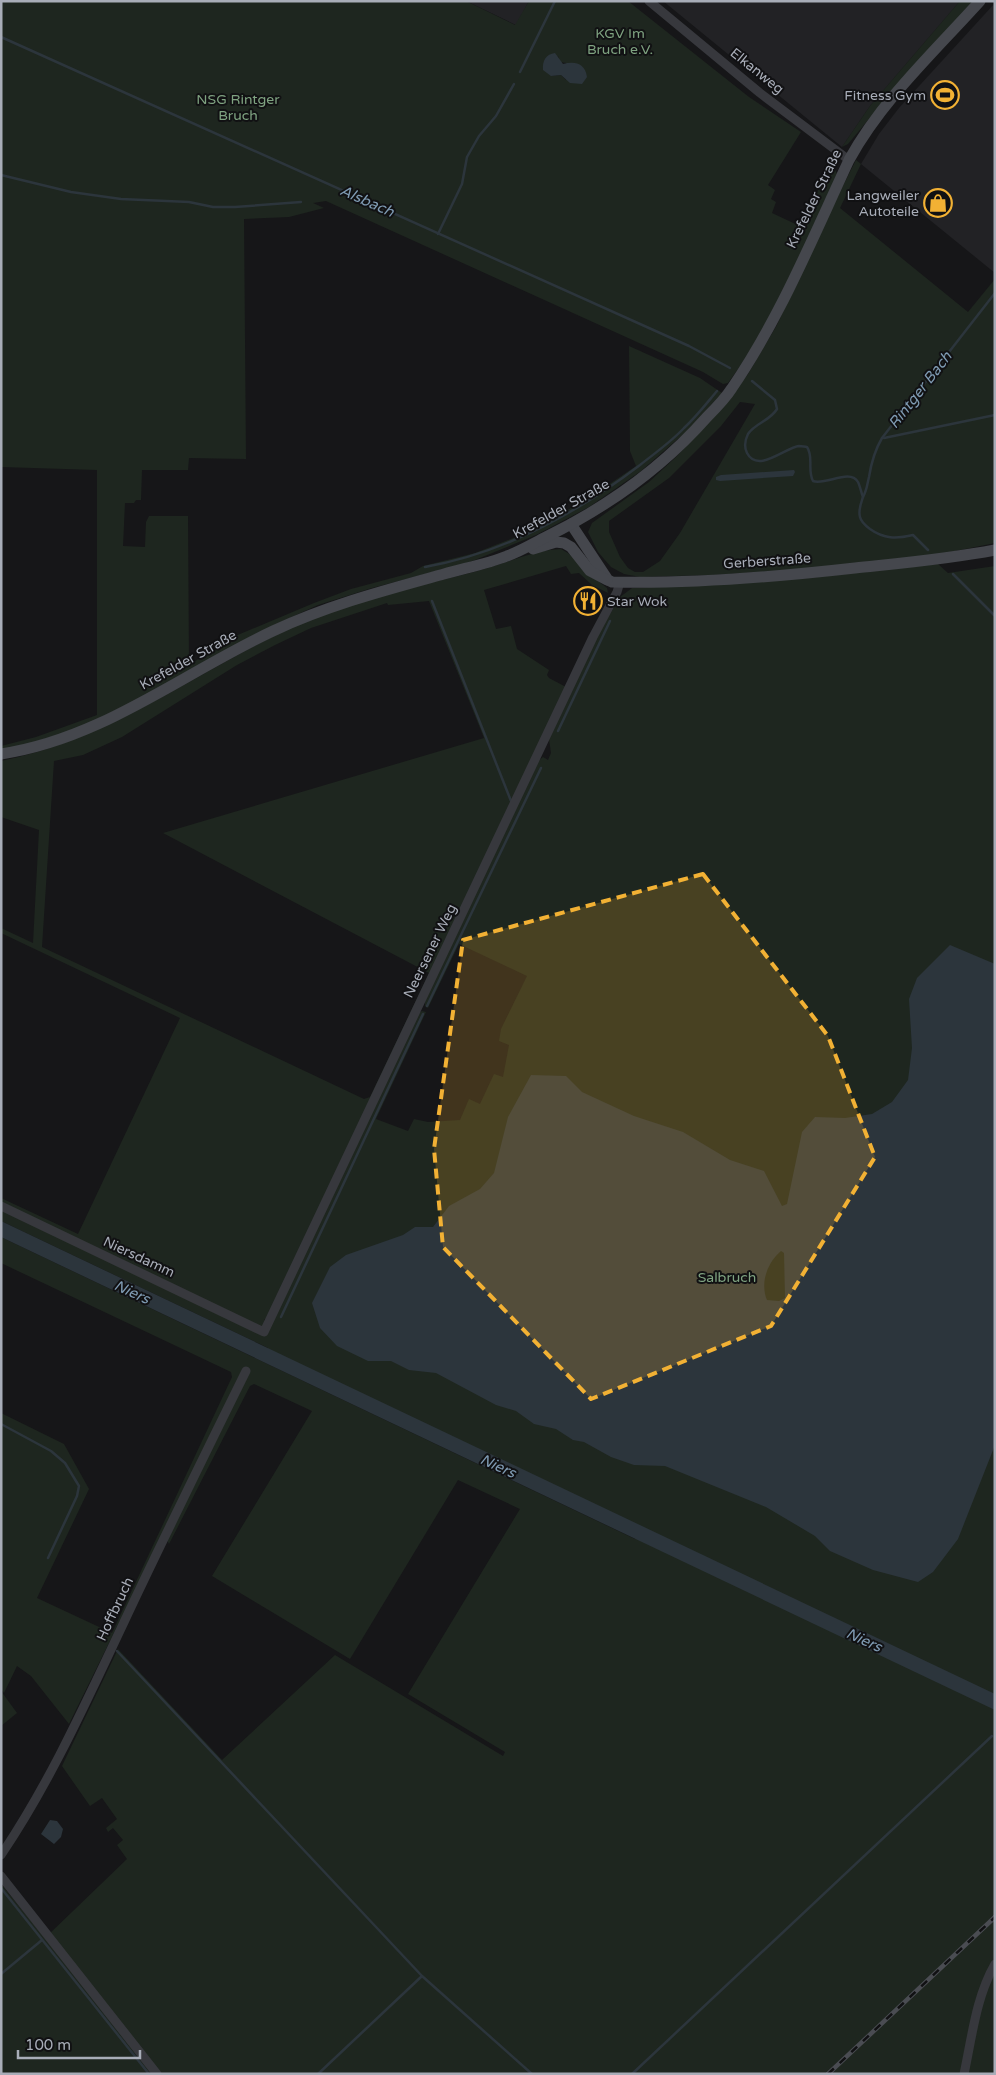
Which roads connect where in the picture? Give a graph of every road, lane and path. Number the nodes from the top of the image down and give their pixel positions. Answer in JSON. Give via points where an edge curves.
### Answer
{"nodes":[{"id":1,"x":649,"y":1,"type":"edge"},
{"id":2,"x":980,"y":1,"type":"edge"},
{"id":3,"x":850,"y":160,"type":"junction"},
{"id":4,"x":571,"y":524,"type":"junction"},
{"id":5,"x":995,"y":550,"type":"edge"},
{"id":6,"x":508,"y":556,"type":"junction"},
{"id":7,"x":614,"y":581,"type":"junction"},
{"id":8,"x":1,"y":754,"type":"edge"},
{"id":9,"x":1,"y":1206,"type":"edge"},
{"id":10,"x":264,"y":1332,"type":"joint"},
{"id":11,"x":246,"y":1371,"type":"dead end"},
{"id":12,"x":1,"y":1855,"type":"edge"},
{"id":13,"x":1,"y":1876,"type":"edge"},
{"id":14,"x":995,"y":1964,"type":"edge"},
{"id":15,"x":156,"y":2074,"type":"edge"},
{"id":16,"x":964,"y":2074,"type":"edge"}],
"edges":[{"from":1,"to":3,"type":"street","name":"Elkanweg","via":[[760,93]]},
{"from":2,"to":3,"type":"main road","name":"Krefelder Straße","via":[[887,103]]},
{"from":3,"to":4,"type":"main road","name":"Krefelder Straße","via":[[762,341],[731,391],[689,438],[653,470]]},
{"from":4,"to":6,"type":"main road","name":"Krefelder Straße"},
{"from":4,"to":7,"type":"main road"},
{"from":5,"to":7,"type":"main road","name":"Gerberstraße","via":[[955,558],[802,574]]},
{"from":6,"to":7,"type":"main road","via":[[556,542],[564,543],[590,571]]},
{"from":6,"to":8,"type":"main road","name":"Krefelder Straße","via":[[312,614],[267,634],[158,695],[86,730]]},
{"from":7,"to":10,"type":"street","name":"Neersener Weg","via":[[617,592]]},
{"from":9,"to":10,"type":"street","name":"Niersdamm"},
{"from":11,"to":12,"type":"street","name":"Hoffbruch","via":[[57,1764]]},
{"from":13,"to":15,"type":"street"},
{"from":14,"to":16,"type":"street","via":[[979,2001]]}]}
